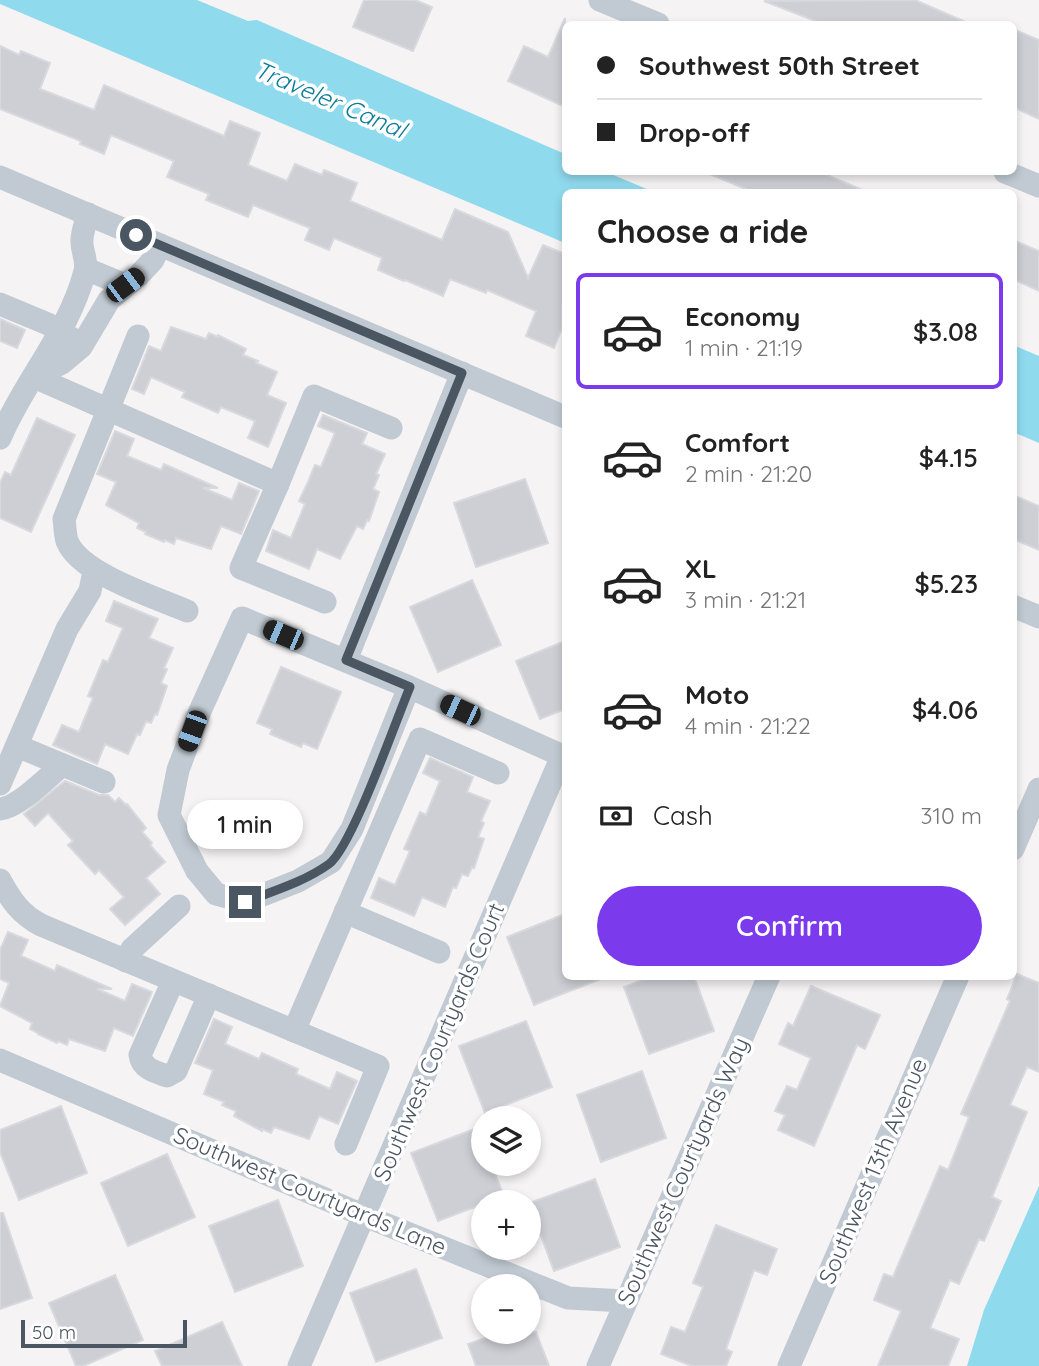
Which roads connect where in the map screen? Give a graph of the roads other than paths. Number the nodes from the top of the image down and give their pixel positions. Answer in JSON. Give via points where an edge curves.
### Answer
{"nodes":[{"id":1,"x":600,"y":0,"type":"edge"},
{"id":2,"x":651,"y":21,"type":"edge"},
{"id":3,"x":1012,"y":175,"type":"edge"},
{"id":4,"x":0,"y":177,"type":"edge"},
{"id":5,"x":1039,"y":186,"type":"edge"},
{"id":6,"x":88,"y":214,"type":"junction"},
{"id":7,"x":160,"y":245,"type":"junction"},
{"id":8,"x":86,"y":269,"type":"junction"},
{"id":9,"x":125,"y":285,"type":"junction"},
{"id":10,"x":0,"y":304,"type":"edge"},
{"id":11,"x":61,"y":330,"type":"junction"},
{"id":12,"x":138,"y":336,"type":"dead end"},
{"id":13,"x":82,"y":347,"type":"junction"},
{"id":14,"x":462,"y":373,"type":"junction"},
{"id":15,"x":34,"y":377,"type":"junction"},
{"id":16,"x":108,"y":410,"type":"junction"},
{"id":17,"x":562,"y":416,"type":"edge"},
{"id":18,"x":391,"y":428,"type":"dead end"},
{"id":19,"x":0,"y":438,"type":"edge"},
{"id":20,"x":278,"y":484,"type":"junction"},
{"id":21,"x":93,"y":571,"type":"junction"},
{"id":22,"x":325,"y":602,"type":"dead end"},
{"id":23,"x":1017,"y":608,"type":"edge"},
{"id":24,"x":187,"y":611,"type":"dead end"},
{"id":25,"x":1039,"y":617,"type":"edge"},
{"id":26,"x":346,"y":660,"type":"junction"},
{"id":27,"x":410,"y":687,"type":"junction"},
{"id":28,"x":17,"y":747,"type":"junction"},
{"id":29,"x":562,"y":755,"type":"edge"},
{"id":30,"x":562,"y":761,"type":"edge"},
{"id":31,"x":62,"y":765,"type":"junction"},
{"id":32,"x":498,"y":774,"type":"dead end"},
{"id":33,"x":104,"y":782,"type":"dead end"},
{"id":34,"x":0,"y":784,"type":"edge"},
{"id":35,"x":1039,"y":789,"type":"edge"},
{"id":36,"x":0,"y":809,"type":"edge"},
{"id":37,"x":1017,"y":840,"type":"edge"},
{"id":38,"x":0,"y":880,"type":"edge"},
{"id":39,"x":179,"y":905,"type":"dead end"},
{"id":40,"x":7,"y":911,"type":"edge"},
{"id":41,"x":345,"y":912,"type":"junction"},
{"id":42,"x":439,"y":952,"type":"dead end"},
{"id":43,"x":126,"y":961,"type":"junction"},
{"id":44,"x":767,"y":980,"type":"edge"},
{"id":45,"x":956,"y":980,"type":"edge"},
{"id":46,"x":173,"y":981,"type":"junction"},
{"id":47,"x":209,"y":996,"type":"junction"},
{"id":48,"x":294,"y":1031,"type":"junction"},
{"id":49,"x":0,"y":1060,"type":"edge"},
{"id":50,"x":346,"y":1144,"type":"dead end"},
{"id":51,"x":365,"y":1216,"type":"junction"},
{"id":52,"x":625,"y":1301,"type":"junction"},
{"id":53,"x":299,"y":1366,"type":"edge"},
{"id":54,"x":598,"y":1366,"type":"edge"},
{"id":55,"x":789,"y":1366,"type":"edge"}],
"edges":[{"from":1,"to":2,"type":"street"},
{"from":3,"to":5,"type":"street"},
{"from":4,"to":6,"type":"street"},
{"from":6,"to":7,"type":"street"},
{"from":6,"to":8,"type":"street","via":[[81,242]]},
{"from":7,"to":9,"type":"street","via":[[153,260]]},
{"from":7,"to":14,"type":"street"},
{"from":8,"to":9,"type":"street"},
{"from":8,"to":11,"type":"street"},
{"from":9,"to":13,"type":"street","via":[[109,300]]},
{"from":10,"to":11,"type":"street"},
{"from":11,"to":13,"type":"street"},
{"from":11,"to":15,"type":"street"},
{"from":12,"to":16,"type":"street"},
{"from":13,"to":15,"type":"street"},
{"from":14,"to":17,"type":"street"},
{"from":14,"to":26,"type":"street"},
{"from":15,"to":16,"type":"street"},
{"from":15,"to":19,"type":"street"},
{"from":16,"to":20,"type":"street"},
{"from":16,"to":21,"type":"street","via":[[64,519],[67,541]]},
{"from":18,"to":20,"type":"street","via":[[314,396]]},
{"from":20,"to":22,"type":"street","via":[[241,568]]},
{"from":21,"to":24,"type":"street"},
{"from":21,"to":28,"type":"street","via":[[90,591],[67,629]]},
{"from":23,"to":25,"type":"street"},
{"from":26,"to":27,"type":"street"},
{"from":26,"to":27,"type":"street","via":[[242,618],[178,770],[169,815],[197,872],[216,894],[245,902],[331,862],[352,829]]},
{"from":27,"to":29,"type":"street"},
{"from":28,"to":31,"type":"street"},
{"from":28,"to":34,"type":"street"},
{"from":30,"to":51,"type":"street","name":"Southwest Courtyards Court"},
{"from":31,"to":33,"type":"street"},
{"from":31,"to":36,"type":"street","via":[[17,802]]},
{"from":32,"to":41,"type":"street","via":[[420,739]]},
{"from":35,"to":37,"type":"street"},
{"from":38,"to":40,"type":"street"},
{"from":39,"to":43,"type":"street","via":[[132,949]]},
{"from":40,"to":43,"type":"street"},
{"from":41,"to":42,"type":"street"},
{"from":41,"to":48,"type":"street"},
{"from":43,"to":46,"type":"street"},
{"from":44,"to":52,"type":"street","name":"Southwest Courtyards Way"},
{"from":45,"to":55,"type":"street","name":"Southwest 13th Avenue"},
{"from":46,"to":47,"type":"street"},
{"from":46,"to":47,"type":"street","via":[[140,1055],[146,1068],[167,1076],[176,1071]]},
{"from":47,"to":48,"type":"street"},
{"from":48,"to":50,"type":"street","via":[[378,1066]]},
{"from":49,"to":51,"type":"street","name":"Southwest Courtyards Lane"},
{"from":51,"to":52,"type":"street","name":"Southwest Courtyards Lane","via":[[568,1298]]},
{"from":51,"to":53,"type":"street","name":"Southwest Courtyards Court"},
{"from":52,"to":54,"type":"street","name":"Southwest Courtyards Way"}]}
